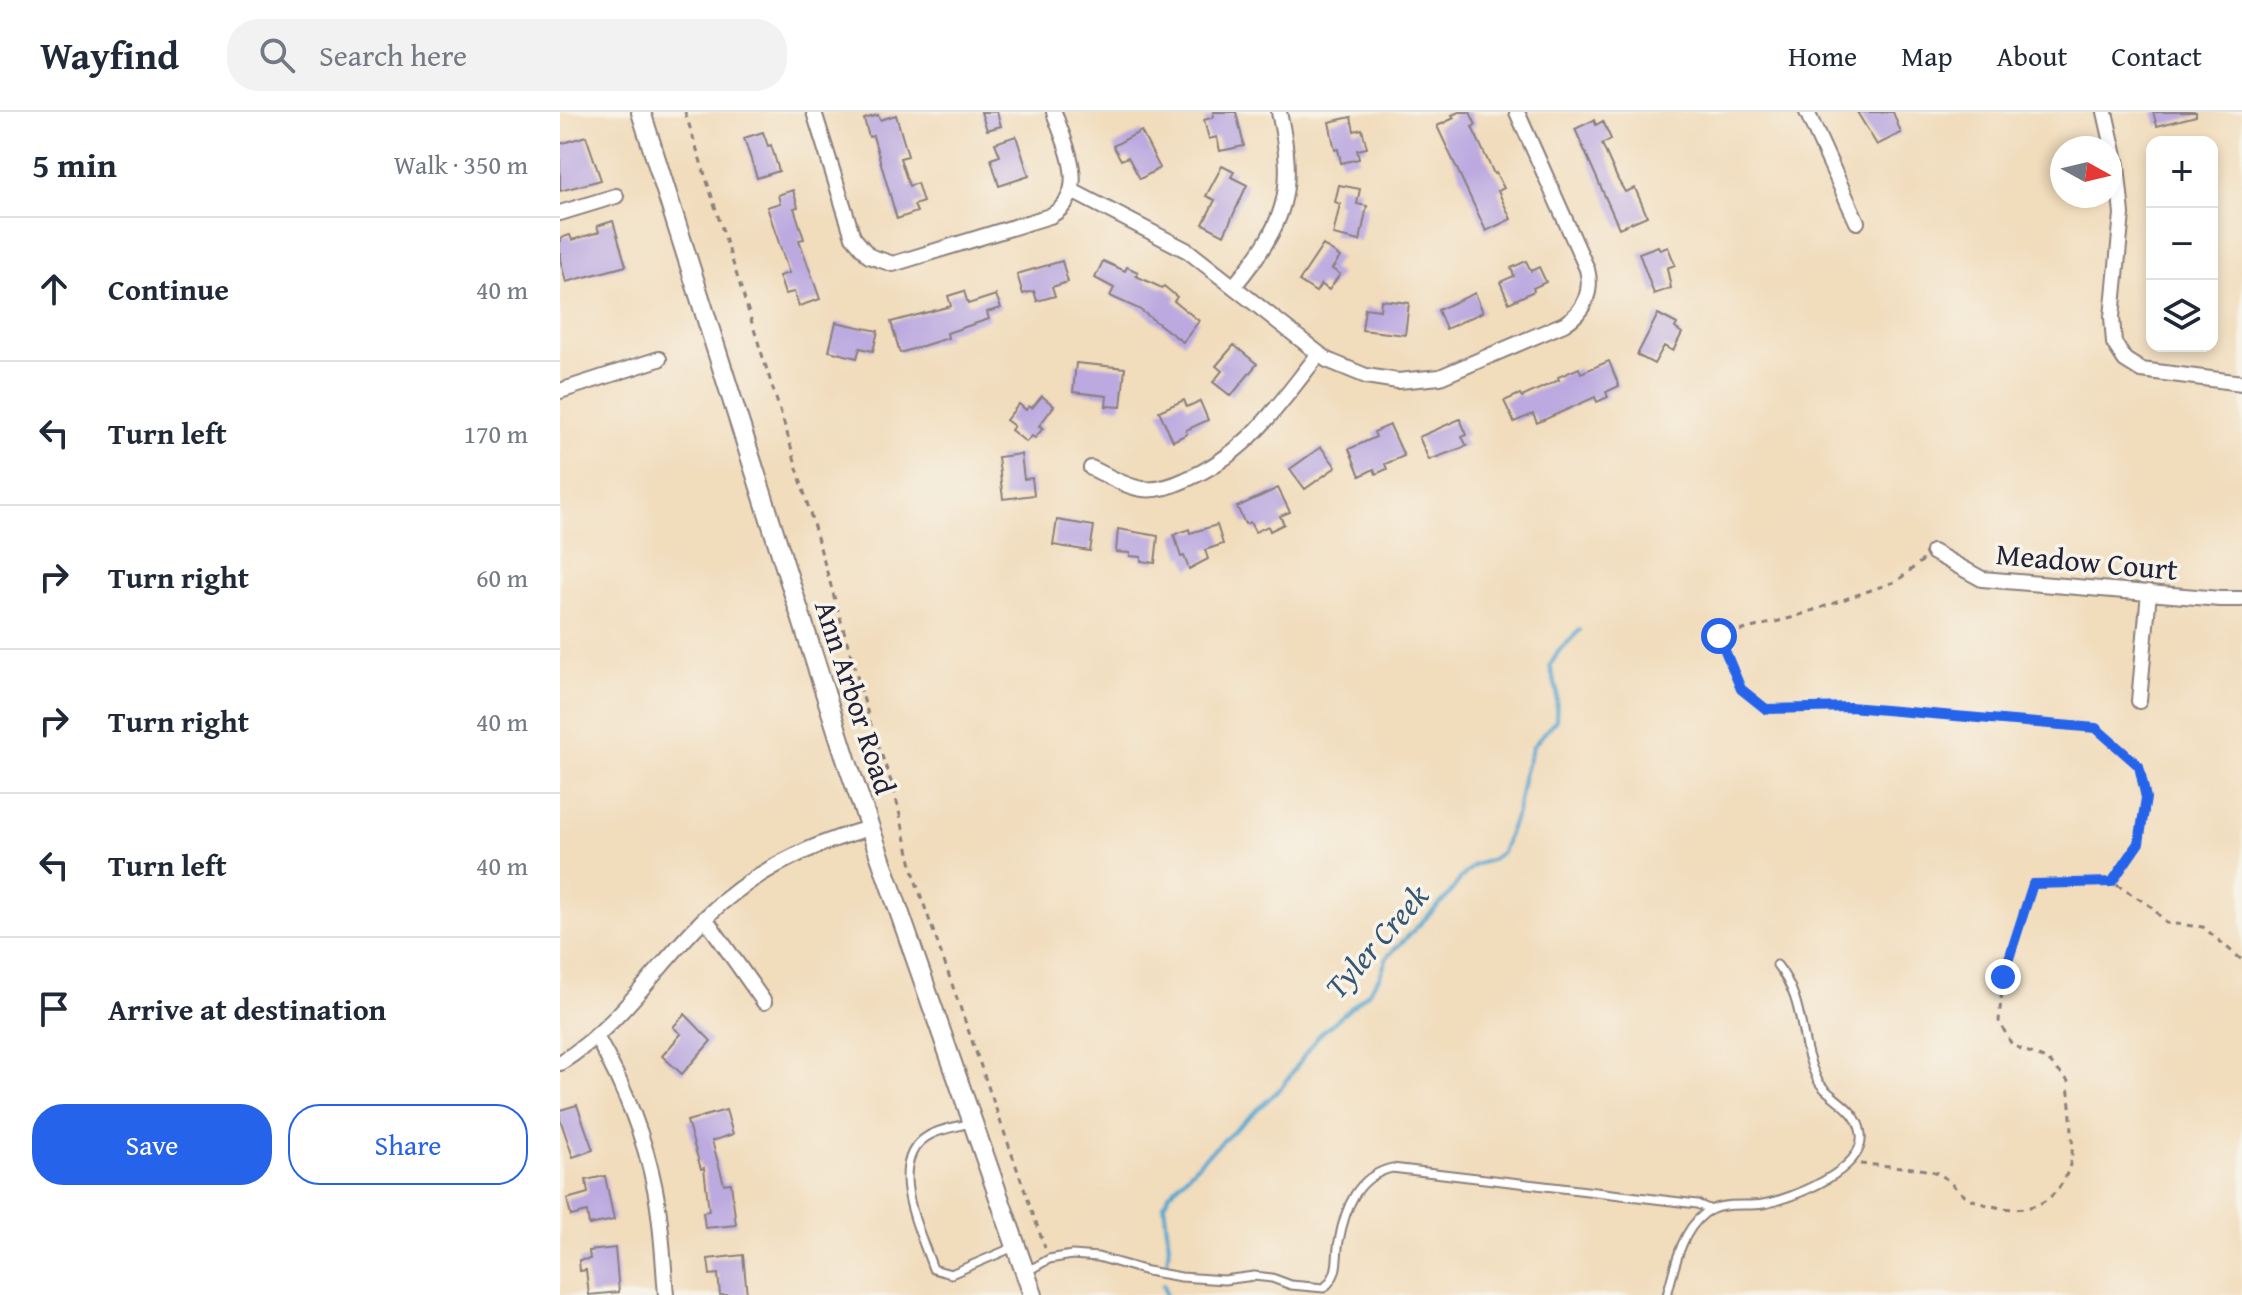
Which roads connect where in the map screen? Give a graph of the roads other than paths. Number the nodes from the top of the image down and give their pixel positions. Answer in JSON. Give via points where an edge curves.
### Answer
{"nodes":[{"id":1,"x":641,"y":112,"type":"edge"},
{"id":2,"x":814,"y":112,"type":"edge"},
{"id":3,"x":1054,"y":112,"type":"edge"},
{"id":4,"x":1279,"y":112,"type":"edge"},
{"id":5,"x":1517,"y":112,"type":"edge"},
{"id":6,"x":1807,"y":112,"type":"edge"},
{"id":7,"x":2105,"y":112,"type":"edge"},
{"id":8,"x":1072,"y":191,"type":"junction"},
{"id":9,"x":616,"y":196,"type":"dead end"},
{"id":10,"x":560,"y":213,"type":"edge"},
{"id":11,"x":1857,"y":222,"type":"dead end"},
{"id":12,"x":1234,"y":286,"type":"junction"},
{"id":13,"x":1319,"y":354,"type":"junction"},
{"id":14,"x":659,"y":359,"type":"dead end"},
{"id":15,"x":2242,"y":383,"type":"edge"},
{"id":16,"x":560,"y":391,"type":"edge"},
{"id":17,"x":1091,"y":468,"type":"dead end"},
{"id":18,"x":1933,"y":552,"type":"road end"},
{"id":19,"x":2149,"y":592,"type":"junction"},
{"id":20,"x":2242,"y":599,"type":"edge"},
{"id":21,"x":2139,"y":701,"type":"dead end"},
{"id":22,"x":870,"y":828,"type":"junction"},
{"id":23,"x":705,"y":918,"type":"junction"},
{"id":24,"x":1777,"y":965,"type":"dead end"},
{"id":25,"x":764,"y":1002,"type":"dead end"},
{"id":26,"x":597,"y":1038,"type":"junction"},
{"id":27,"x":560,"y":1063,"type":"edge"},
{"id":28,"x":972,"y":1122,"type":"junction"},
{"id":29,"x":1711,"y":1210,"type":"junction"},
{"id":30,"x":1016,"y":1246,"type":"junction"},
{"id":31,"x":1025,"y":1273,"type":"junction"},
{"id":32,"x":666,"y":1295,"type":"edge"},
{"id":33,"x":1033,"y":1295,"type":"edge"},
{"id":34,"x":1667,"y":1295,"type":"edge"}],
"edges":[{"from":1,"to":22,"type":"main road","name":"Ann Arbor Road"},
{"from":2,"to":8,"type":"street","via":[[853,237],[869,256],[884,262],[902,263],[1050,216]]},
{"from":3,"to":8,"type":"street","via":[[1073,171]]},
{"from":4,"to":12,"type":"street","via":[[1288,157],[1284,202],[1269,241]]},
{"from":5,"to":13,"type":"street","via":[[1587,269],[1586,301],[1577,315],[1432,378],[1398,381],[1366,376]]},
{"from":6,"to":11,"type":"street"},
{"from":7,"to":15,"type":"street","via":[[2121,204],[2114,343],[2125,360],[2141,370]]},
{"from":8,"to":12,"type":"street","via":[[1188,251]]},
{"from":9,"to":10,"type":"street"},
{"from":12,"to":13,"type":"street"},
{"from":13,"to":17,"type":"street","via":[[1256,432],[1211,470],[1157,490],[1141,489]]},
{"from":14,"to":16,"type":"street"},
{"from":18,"to":19,"type":"street","name":"Meadow Court","via":[[1982,579]]},
{"from":19,"to":20,"type":"street","name":"Meadow Court"},
{"from":19,"to":21,"type":"street"},
{"from":22,"to":23,"type":"street","via":[[775,865]]},
{"from":22,"to":28,"type":"main road","name":"Ann Arbor Road"},
{"from":23,"to":25,"type":"street"},
{"from":23,"to":26,"type":"street"},
{"from":24,"to":29,"type":"lane","via":[[1799,1006],[1818,1082],[1855,1117],[1862,1136],[1858,1149],[1833,1176],[1764,1204]]},
{"from":26,"to":27,"type":"street"},
{"from":26,"to":32,"type":"street","via":[[618,1075],[649,1162]]},
{"from":28,"to":30,"type":"main road","name":"Ann Arbor Road"},
{"from":28,"to":30,"type":"lane","via":[[927,1136],[906,1166],[906,1189],[933,1269],[951,1274]]},
{"from":29,"to":31,"type":"lane","via":[[1697,1204],[1392,1168],[1362,1184],[1350,1202],[1333,1279],[1324,1288],[1254,1276],[1181,1277],[1072,1255],[1049,1259]]},
{"from":29,"to":34,"type":"lane","via":[[1684,1237]]},
{"from":30,"to":31,"type":"main road","name":"Ann Arbor Road"},
{"from":31,"to":33,"type":"main road","name":"Ann Arbor Road"}]}
